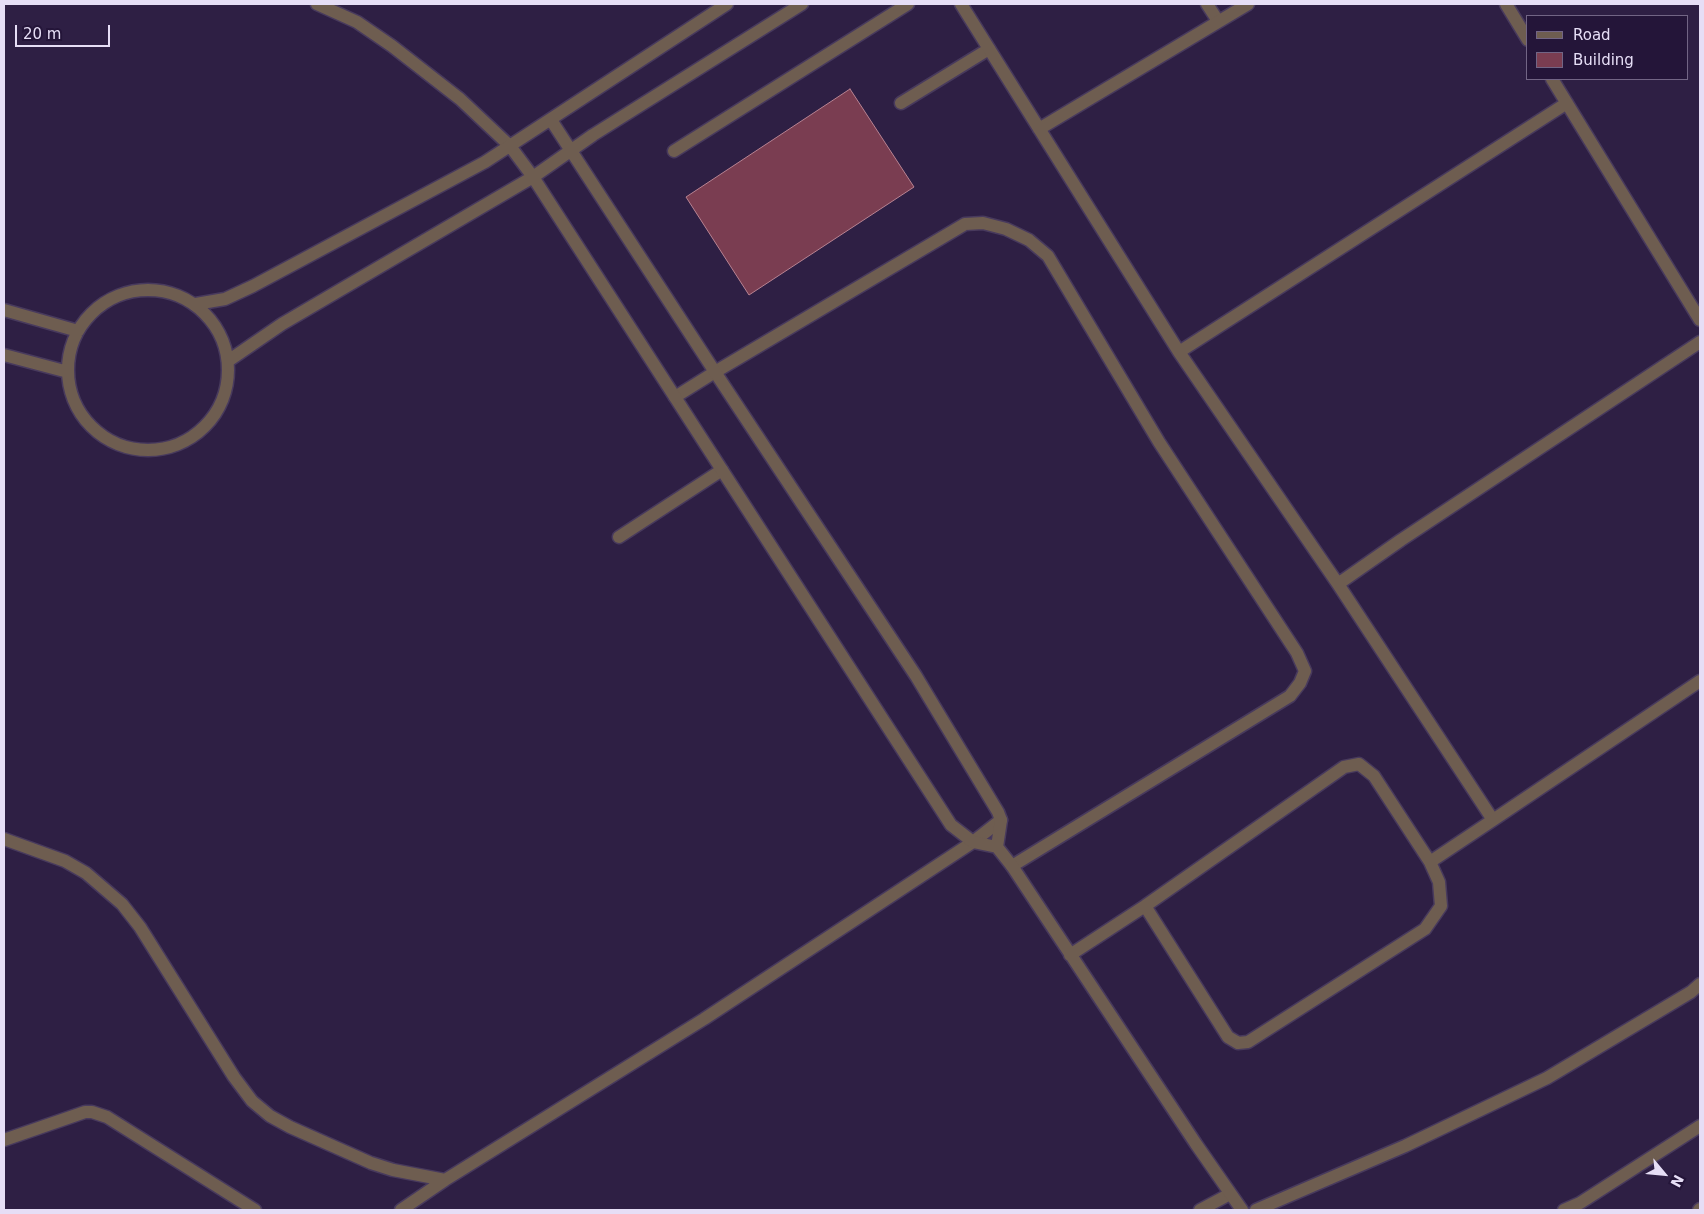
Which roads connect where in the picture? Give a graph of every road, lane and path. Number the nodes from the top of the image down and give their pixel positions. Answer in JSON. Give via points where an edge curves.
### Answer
{"nodes":[{"id":1,"x":317,"y":4,"type":"edge"},
{"id":2,"x":727,"y":4,"type":"edge"},
{"id":3,"x":802,"y":4,"type":"edge"},
{"id":4,"x":908,"y":4,"type":"edge"},
{"id":5,"x":961,"y":4,"type":"edge"},
{"id":6,"x":1207,"y":4,"type":"edge"},
{"id":7,"x":1248,"y":4,"type":"edge"},
{"id":8,"x":1506,"y":4,"type":"edge"},
{"id":9,"x":1218,"y":21,"type":"junction"},
{"id":10,"x":1526,"y":37,"type":"edge"},
{"id":11,"x":989,"y":49,"type":"junction"},
{"id":12,"x":1553,"y":80,"type":"edge"},
{"id":13,"x":901,"y":103,"type":"dead end"},
{"id":14,"x":1567,"y":103,"type":"junction"},
{"id":15,"x":551,"y":120,"type":"junction"},
{"id":16,"x":1038,"y":129,"type":"junction"},
{"id":17,"x":510,"y":146,"type":"junction"},
{"id":18,"x":572,"y":151,"type":"junction"},
{"id":19,"x":674,"y":151,"type":"dead end"},
{"id":20,"x":533,"y":177,"type":"junction"},
{"id":21,"x":196,"y":304,"type":"junction"},
{"id":22,"x":4,"y":310,"type":"edge"},
{"id":23,"x":1700,"y":320,"type":"edge"},
{"id":24,"x":78,"y":331,"type":"junction"},
{"id":25,"x":1700,"y":342,"type":"edge"},
{"id":26,"x":1179,"y":352,"type":"junction"},
{"id":27,"x":4,"y":355,"type":"edge"},
{"id":28,"x":228,"y":361,"type":"junction"},
{"id":29,"x":68,"y":372,"type":"junction"},
{"id":30,"x":715,"y":372,"type":"junction"},
{"id":31,"x":675,"y":397,"type":"junction"},
{"id":32,"x":722,"y":470,"type":"junction"},
{"id":33,"x":619,"y":537,"type":"dead end"},
{"id":34,"x":1338,"y":584,"type":"junction"},
{"id":35,"x":1700,"y":681,"type":"edge"},
{"id":36,"x":1001,"y":820,"type":"junction"},
{"id":37,"x":1493,"y":820,"type":"junction"},
{"id":38,"x":4,"y":840,"type":"edge"},
{"id":39,"x":973,"y":842,"type":"junction"},
{"id":40,"x":997,"y":847,"type":"junction"},
{"id":41,"x":1430,"y":862,"type":"junction"},
{"id":42,"x":1012,"y":866,"type":"junction"},
{"id":43,"x":1145,"y":906,"type":"junction"},
{"id":44,"x":1070,"y":955,"type":"junction"},
{"id":45,"x":1700,"y":984,"type":"edge"},
{"id":46,"x":1700,"y":1126,"type":"edge"},
{"id":47,"x":4,"y":1140,"type":"edge"},
{"id":48,"x":445,"y":1180,"type":"junction"},
{"id":49,"x":1230,"y":1194,"type":"junction"},
{"id":50,"x":1581,"y":1207,"type":"edge"},
{"id":51,"x":250,"y":1209,"type":"edge"},
{"id":52,"x":401,"y":1210,"type":"edge"},
{"id":53,"x":1200,"y":1210,"type":"edge"},
{"id":54,"x":1242,"y":1210,"type":"edge"},
{"id":55,"x":1256,"y":1210,"type":"edge"},
{"id":56,"x":1564,"y":1210,"type":"edge"}],
"edges":[{"from":1,"to":17,"type":"street","via":[[357,22],[392,46],[460,99]]},
{"from":2,"to":15,"type":"street"},
{"from":3,"to":18,"type":"street"},
{"from":4,"to":19,"type":"street"},
{"from":5,"to":11,"type":"street"},
{"from":6,"to":9,"type":"street"},
{"from":7,"to":9,"type":"street"},
{"from":8,"to":10,"type":"street"},
{"from":9,"to":16,"type":"street"},
{"from":11,"to":13,"type":"street"},
{"from":11,"to":16,"type":"street"},
{"from":12,"to":14,"type":"street"},
{"from":14,"to":23,"type":"street"},
{"from":14,"to":26,"type":"street"},
{"from":15,"to":17,"type":"street"},
{"from":15,"to":18,"type":"street"},
{"from":16,"to":26,"type":"street"},
{"from":17,"to":20,"type":"street"},
{"from":17,"to":21,"type":"street","via":[[254,286],[225,299]]},
{"from":18,"to":20,"type":"street"},
{"from":18,"to":30,"type":"street"},
{"from":20,"to":28,"type":"street","via":[[282,324]]},
{"from":20,"to":31,"type":"street"},
{"from":21,"to":24,"type":"street","via":[[172,292],[144,289],[118,295],[94,310]]},
{"from":21,"to":28,"type":"street","via":[[212,320],[223,339]]},
{"from":22,"to":24,"type":"street"},
{"from":24,"to":29,"type":"street","via":[[72,344]]},
{"from":25,"to":34,"type":"street"},
{"from":26,"to":34,"type":"street"},
{"from":27,"to":29,"type":"street"},
{"from":28,"to":29,"type":"street","via":[[227,387],[217,411],[201,431],[178,444],[154,450],[128,448],[104,438],[85,420],[72,398]]},
{"from":30,"to":31,"type":"street"},
{"from":30,"to":36,"type":"street","via":[[916,676]]},
{"from":30,"to":42,"type":"street","via":[[965,224],[983,223],[1006,229],[1028,240],[1048,256],[1164,450],[1297,653],[1305,671],[1290,696]]},
{"from":31,"to":32,"type":"street"},
{"from":32,"to":33,"type":"street"},
{"from":32,"to":39,"type":"street","via":[[951,825]]},
{"from":34,"to":37,"type":"street"},
{"from":35,"to":37,"type":"street"},
{"from":36,"to":39,"type":"street"},
{"from":36,"to":40,"type":"street"},
{"from":37,"to":41,"type":"street"},
{"from":38,"to":48,"type":"street","via":[[65,861],[86,872],[122,904],[140,927],[234,1077],[252,1101],[270,1116],[371,1162]]},
{"from":39,"to":40,"type":"street"},
{"from":39,"to":48,"type":"street","via":[[704,1019]]},
{"from":40,"to":42,"type":"street"},
{"from":41,"to":43,"type":"street","via":[[1374,776],[1359,764],[1344,767]]},
{"from":41,"to":43,"type":"street","via":[[1440,882],[1441,906],[1425,928],[1248,1042],[1238,1043],[1228,1037]]},
{"from":42,"to":44,"type":"street"},
{"from":43,"to":44,"type":"street"},
{"from":44,"to":49,"type":"street"},
{"from":45,"to":55,"type":"street","via":[[1547,1078],[1405,1146]]},
{"from":46,"to":50,"type":"street"},
{"from":47,"to":51,"type":"street","via":[[92,1112],[107,1117]]},
{"from":48,"to":52,"type":"street"},
{"from":49,"to":53,"type":"street"},
{"from":49,"to":54,"type":"street"},
{"from":50,"to":56,"type":"street"}]}
